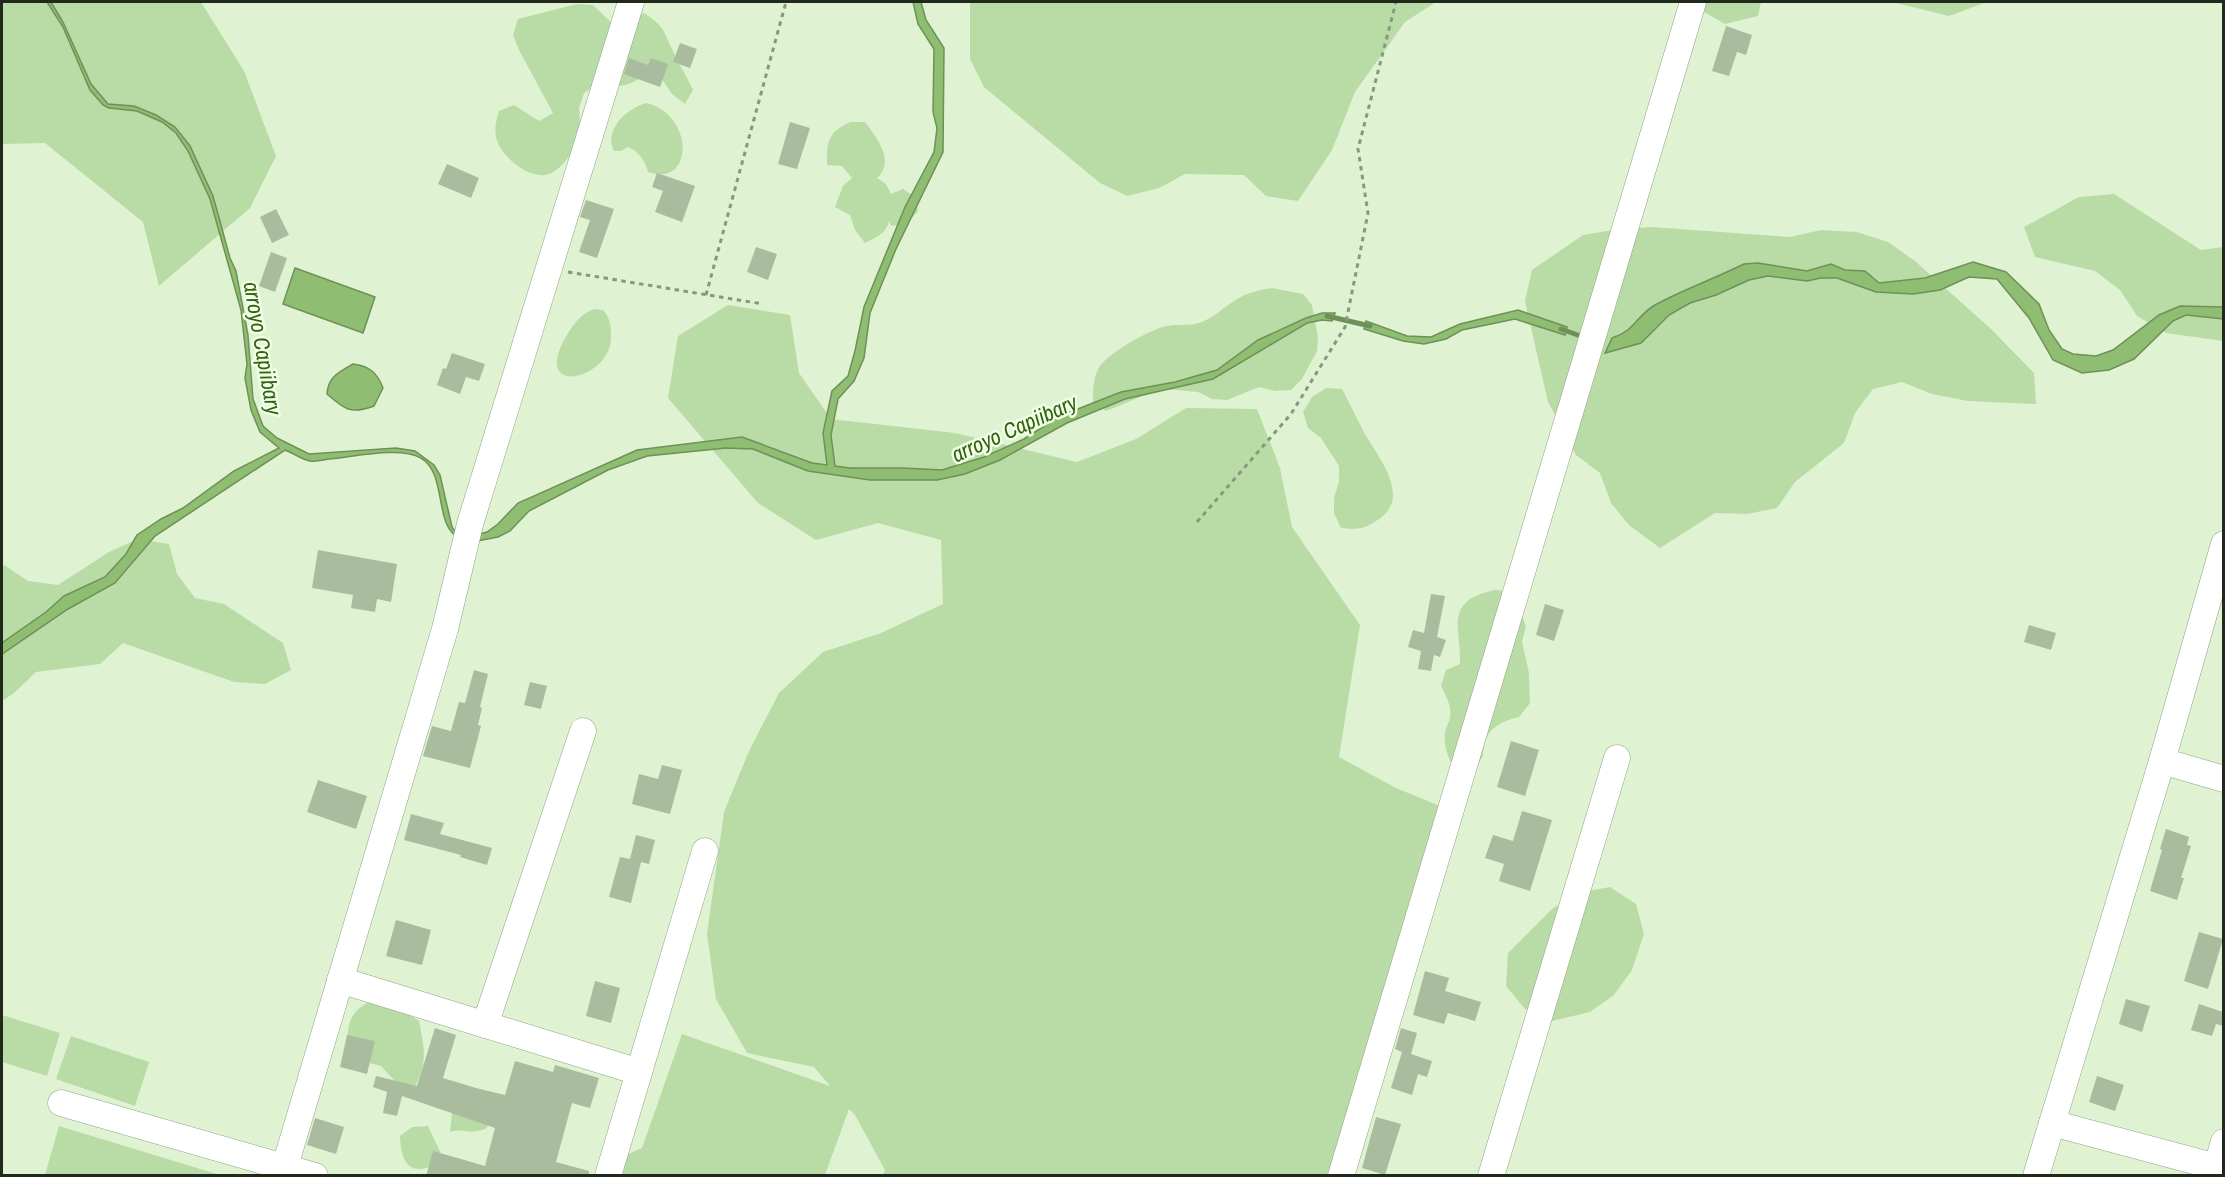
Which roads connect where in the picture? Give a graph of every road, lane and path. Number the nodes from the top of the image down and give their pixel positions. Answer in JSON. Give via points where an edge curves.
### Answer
{"nodes":[{"id":1,"x":632,"y":2,"type":"edge"},
{"id":2,"x":786,"y":2,"type":"edge"},
{"id":3,"x":1396,"y":2,"type":"edge"},
{"id":4,"x":1693,"y":2,"type":"edge"},
{"id":5,"x":549,"y":269,"type":"junction"},
{"id":6,"x":706,"y":295,"type":"junction"},
{"id":7,"x":763,"y":304,"type":"dead end"},
{"id":8,"x":1197,"y":522,"type":"dead end"},
{"id":9,"x":2223,"y":544,"type":"edge"},
{"id":10,"x":583,"y":731,"type":"dead end"},
{"id":11,"x":1617,"y":758,"type":"dead end"},
{"id":12,"x":2162,"y":761,"type":"junction"},
{"id":13,"x":2223,"y":779,"type":"edge"},
{"id":14,"x":705,"y":851,"type":"dead end"},
{"id":15,"x":340,"y":980,"type":"junction"},
{"id":16,"x":485,"y":1025,"type":"junction"},
{"id":17,"x":639,"y":1072,"type":"junction"},
{"id":18,"x":61,"y":1103,"type":"dead end"},
{"id":19,"x":2052,"y":1124,"type":"junction"},
{"id":20,"x":2223,"y":1142,"type":"edge"},
{"id":21,"x":2218,"y":1170,"type":"edge"},
{"id":22,"x":283,"y":1171,"type":"edge"},
{"id":23,"x":315,"y":1176,"type":"edge"},
{"id":24,"x":608,"y":1176,"type":"edge"},
{"id":25,"x":1341,"y":1176,"type":"edge"},
{"id":26,"x":1491,"y":1176,"type":"edge"},
{"id":27,"x":2036,"y":1176,"type":"edge"}],
"edges":[{"from":1,"to":5,"type":"street"},
{"from":2,"to":6,"type":"path"},
{"from":3,"to":8,"type":"path","via":[[1358,149],[1368,213],[1345,327],[1291,414]]},
{"from":4,"to":25,"type":"street"},
{"from":5,"to":6,"type":"path"},
{"from":5,"to":15,"type":"street","via":[[470,524],[445,629]]},
{"from":6,"to":7,"type":"path"},
{"from":9,"to":12,"type":"street"},
{"from":10,"to":16,"type":"street"},
{"from":11,"to":26,"type":"street"},
{"from":12,"to":13,"type":"street"},
{"from":12,"to":19,"type":"street"},
{"from":14,"to":17,"type":"street"},
{"from":15,"to":16,"type":"street"},
{"from":15,"to":22,"type":"street"},
{"from":16,"to":17,"type":"street"},
{"from":17,"to":24,"type":"street"},
{"from":18,"to":22,"type":"street"},
{"from":19,"to":21,"type":"street"},
{"from":19,"to":27,"type":"street"},
{"from":20,"to":21,"type":"street"},
{"from":22,"to":23,"type":"street"}]}
